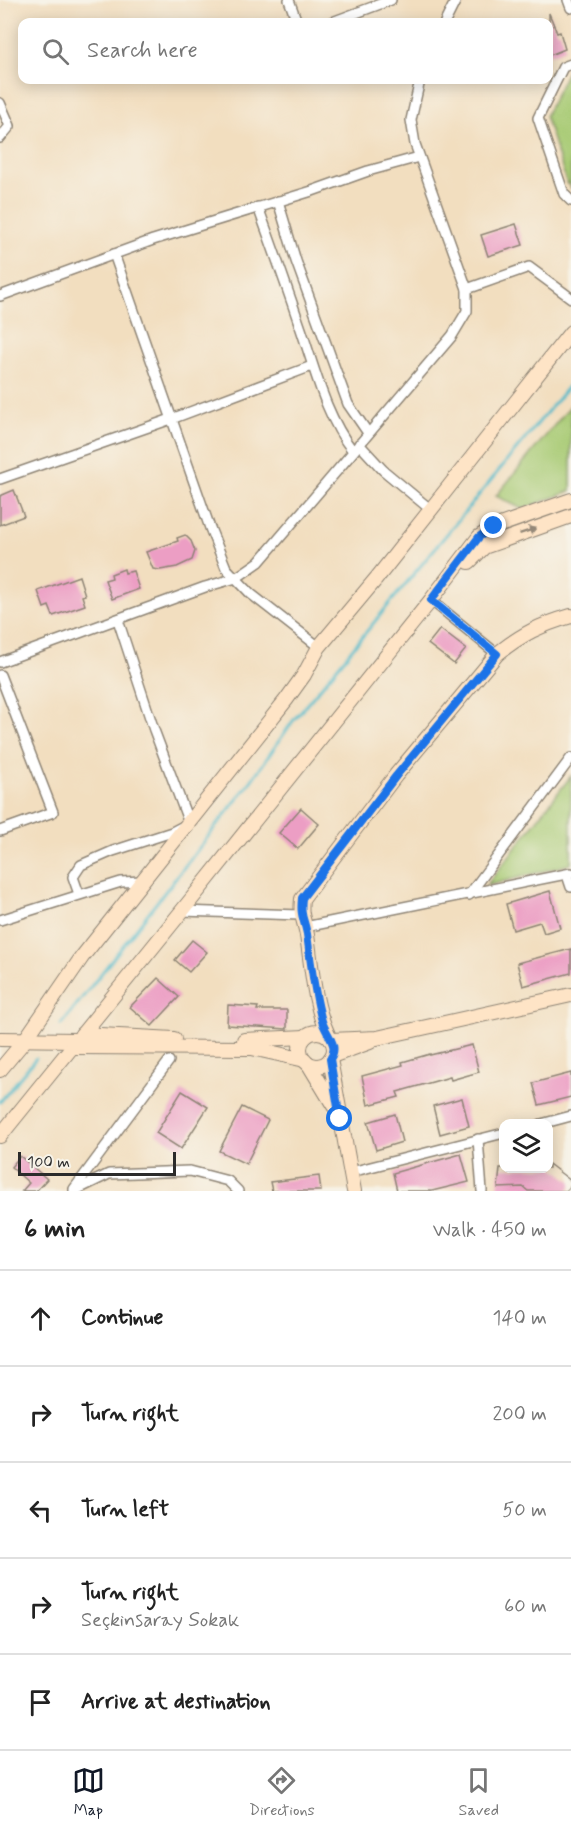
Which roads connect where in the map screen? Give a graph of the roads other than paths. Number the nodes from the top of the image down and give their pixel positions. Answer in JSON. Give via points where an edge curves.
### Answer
{"nodes":[{"id":1,"x":289,"y":0,"type":"edge"},
{"id":2,"x":391,"y":0,"type":"edge"},
{"id":3,"x":456,"y":0,"type":"edge"},
{"id":4,"x":568,"y":0,"type":"edge"},
{"id":5,"x":571,"y":8,"type":"edge"},
{"id":6,"x":296,"y":18,"type":"edge"},
{"id":7,"x":343,"y":18,"type":"edge"},
{"id":8,"x":447,"y":18,"type":"edge"},
{"id":9,"x":571,"y":64,"type":"edge"},
{"id":10,"x":419,"y":84,"type":"edge"},
{"id":11,"x":0,"y":103,"type":"edge"},
{"id":12,"x":0,"y":138,"type":"edge"},
{"id":13,"x":419,"y":157,"type":"junction"},
{"id":14,"x":278,"y":201,"type":"junction"},
{"id":15,"x":571,"y":201,"type":"edge"},
{"id":16,"x":258,"y":207,"type":"junction"},
{"id":17,"x":114,"y":254,"type":"junction"},
{"id":18,"x":467,"y":289,"type":"junction"},
{"id":19,"x":0,"y":296,"type":"edge"},
{"id":20,"x":571,"y":298,"type":"edge"},
{"id":21,"x":571,"y":332,"type":"edge"},
{"id":22,"x":312,"y":366,"type":"junction"},
{"id":23,"x":171,"y":419,"type":"junction"},
{"id":24,"x":368,"y":433,"type":"junction"},
{"id":25,"x":356,"y":448,"type":"junction"},
{"id":26,"x":0,"y":479,"type":"edge"},
{"id":27,"x":571,"y":500,"type":"edge"},
{"id":28,"x":430,"y":509,"type":"junction"},
{"id":29,"x":571,"y":516,"type":"edge"},
{"id":30,"x":236,"y":578,"type":"junction"},
{"id":31,"x":431,"y":600,"type":"junction"},
{"id":32,"x":571,"y":615,"type":"edge"},
{"id":33,"x":118,"y":620,"type":"junction"},
{"id":34,"x":319,"y":647,"type":"junction"},
{"id":35,"x":497,"y":654,"type":"junction"},
{"id":36,"x":0,"y":662,"type":"edge"},
{"id":37,"x":0,"y":675,"type":"edge"},
{"id":38,"x":571,"y":758,"type":"edge"},
{"id":39,"x":189,"y":823,"type":"junction"},
{"id":40,"x":0,"y":831,"type":"edge"},
{"id":41,"x":569,"y":874,"type":"edge"},
{"id":42,"x":142,"y":881,"type":"junction"},
{"id":43,"x":571,"y":887,"type":"edge"},
{"id":44,"x":79,"y":894,"type":"junction"},
{"id":45,"x":469,"y":895,"type":"junction"},
{"id":46,"x":183,"y":911,"type":"junction"},
{"id":47,"x":0,"y":920,"type":"edge"},
{"id":48,"x":303,"y":921,"type":"junction"},
{"id":49,"x":315,"y":990,"type":"junction"},
{"id":50,"x":571,"y":996,"type":"edge"},
{"id":51,"x":307,"y":1036,"type":"junction"},
{"id":52,"x":330,"y":1038,"type":"junction"},
{"id":53,"x":377,"y":1038,"type":"junction"},
{"id":54,"x":0,"y":1039,"type":"edge"},
{"id":55,"x":25,"y":1040,"type":"junction"},
{"id":56,"x":77,"y":1040,"type":"junction"},
{"id":57,"x":331,"y":1058,"type":"junction"},
{"id":58,"x":170,"y":1061,"type":"dead end"},
{"id":59,"x":307,"y":1061,"type":"junction"},
{"id":60,"x":0,"y":1070,"type":"edge"},
{"id":61,"x":571,"y":1116,"type":"edge"},
{"id":62,"x":340,"y":1119,"type":"junction"},
{"id":63,"x":553,"y":1121,"type":"edge"},
{"id":64,"x":499,"y":1134,"type":"edge"},
{"id":65,"x":0,"y":1136,"type":"edge"},
{"id":66,"x":478,"y":1139,"type":"junction"},
{"id":67,"x":351,"y":1173,"type":"junction"},
{"id":68,"x":74,"y":1191,"type":"edge"},
{"id":69,"x":238,"y":1191,"type":"edge"},
{"id":70,"x":354,"y":1191,"type":"edge"},
{"id":71,"x":482,"y":1191,"type":"edge"}],
"edges":[{"from":1,"to":6,"type":"street"},
{"from":2,"to":7,"type":"street"},
{"from":3,"to":8,"type":"street"},
{"from":4,"to":5,"type":"street"},
{"from":9,"to":15,"type":"street","via":[[563,67],[538,118],[564,194]]},
{"from":10,"to":13,"type":"street","via":[[411,120]]},
{"from":11,"to":12,"type":"street","via":[[10,126]]},
{"from":13,"to":14,"type":"street"},
{"from":13,"to":18,"type":"street"},
{"from":14,"to":16,"type":"street"},
{"from":14,"to":24,"type":"street","via":[[348,405]]},
{"from":16,"to":17,"type":"street"},
{"from":16,"to":22,"type":"street"},
{"from":17,"to":19,"type":"street"},
{"from":17,"to":23,"type":"street"},
{"from":18,"to":20,"type":"street","via":[[529,267]]},
{"from":18,"to":24,"type":"street","via":[[467,311],[452,336]]},
{"from":21,"to":28,"type":"street"},
{"from":22,"to":23,"type":"street"},
{"from":22,"to":25,"type":"street","via":[[342,436]]},
{"from":23,"to":26,"type":"street"},
{"from":23,"to":30,"type":"street","via":[[226,568]]},
{"from":24,"to":25,"type":"street"},
{"from":25,"to":28,"type":"street"},
{"from":25,"to":30,"type":"street","via":[[259,562]]},
{"from":27,"to":31,"type":"street","via":[[494,526],[479,537]]},
{"from":28,"to":34,"type":"street"},
{"from":31,"to":29,"type":"street","one_way":true,"via":[[484,547]]},
{"from":30,"to":33,"type":"street"},
{"from":30,"to":34,"type":"street"},
{"from":31,"to":35,"type":"street"},
{"from":31,"to":46,"type":"street"},
{"from":32,"to":35,"type":"street","via":[[543,624]]},
{"from":33,"to":36,"type":"street"},
{"from":33,"to":39,"type":"street"},
{"from":34,"to":39,"type":"street","via":[[304,675]]},
{"from":35,"to":48,"type":"street","via":[[302,898]]},
{"from":37,"to":40,"type":"street","via":[[53,812]]},
{"from":38,"to":45,"type":"street"},
{"from":39,"to":42,"type":"street"},
{"from":39,"to":44,"type":"street","via":[[81,865],[73,877]]},
{"from":41,"to":43,"type":"street"},
{"from":41,"to":45,"type":"street"},
{"from":42,"to":44,"type":"street","via":[[121,882]]},
{"from":42,"to":55,"type":"street","via":[[82,957]]},
{"from":44,"to":47,"type":"street"},
{"from":45,"to":48,"type":"street"},
{"from":46,"to":48,"type":"street"},
{"from":46,"to":56,"type":"street"},
{"from":48,"to":49,"type":"street"},
{"from":49,"to":51,"type":"street","via":[[314,1017]]},
{"from":49,"to":52,"type":"street"},
{"from":50,"to":53,"type":"street"},
{"from":51,"to":52,"type":"street","via":[[320,1032]]},
{"from":51,"to":56,"type":"street","via":[[219,1041]]},
{"from":51,"to":59,"type":"street","via":[[301,1048]]},
{"from":52,"to":53,"type":"street"},
{"from":52,"to":57,"type":"street","via":[[334,1048]]},
{"from":53,"to":57,"type":"street"},
{"from":54,"to":55,"type":"street"},
{"from":55,"to":56,"type":"street"},
{"from":55,"to":60,"type":"street"},
{"from":56,"to":59,"type":"street","via":[[252,1048]]},
{"from":56,"to":65,"type":"street"},
{"from":57,"to":59,"type":"street","via":[[322,1065]]},
{"from":57,"to":62,"type":"street"},
{"from":58,"to":68,"type":"street"},
{"from":59,"to":62,"type":"street"},
{"from":61,"to":63,"type":"street"},
{"from":62,"to":67,"type":"street"},
{"from":64,"to":66,"type":"street"},
{"from":66,"to":67,"type":"street"},
{"from":66,"to":71,"type":"street"},
{"from":67,"to":70,"type":"street"},
{"from":68,"to":69,"type":"street","via":[[109,1174],[190,1171],[228,1181]]}]}
